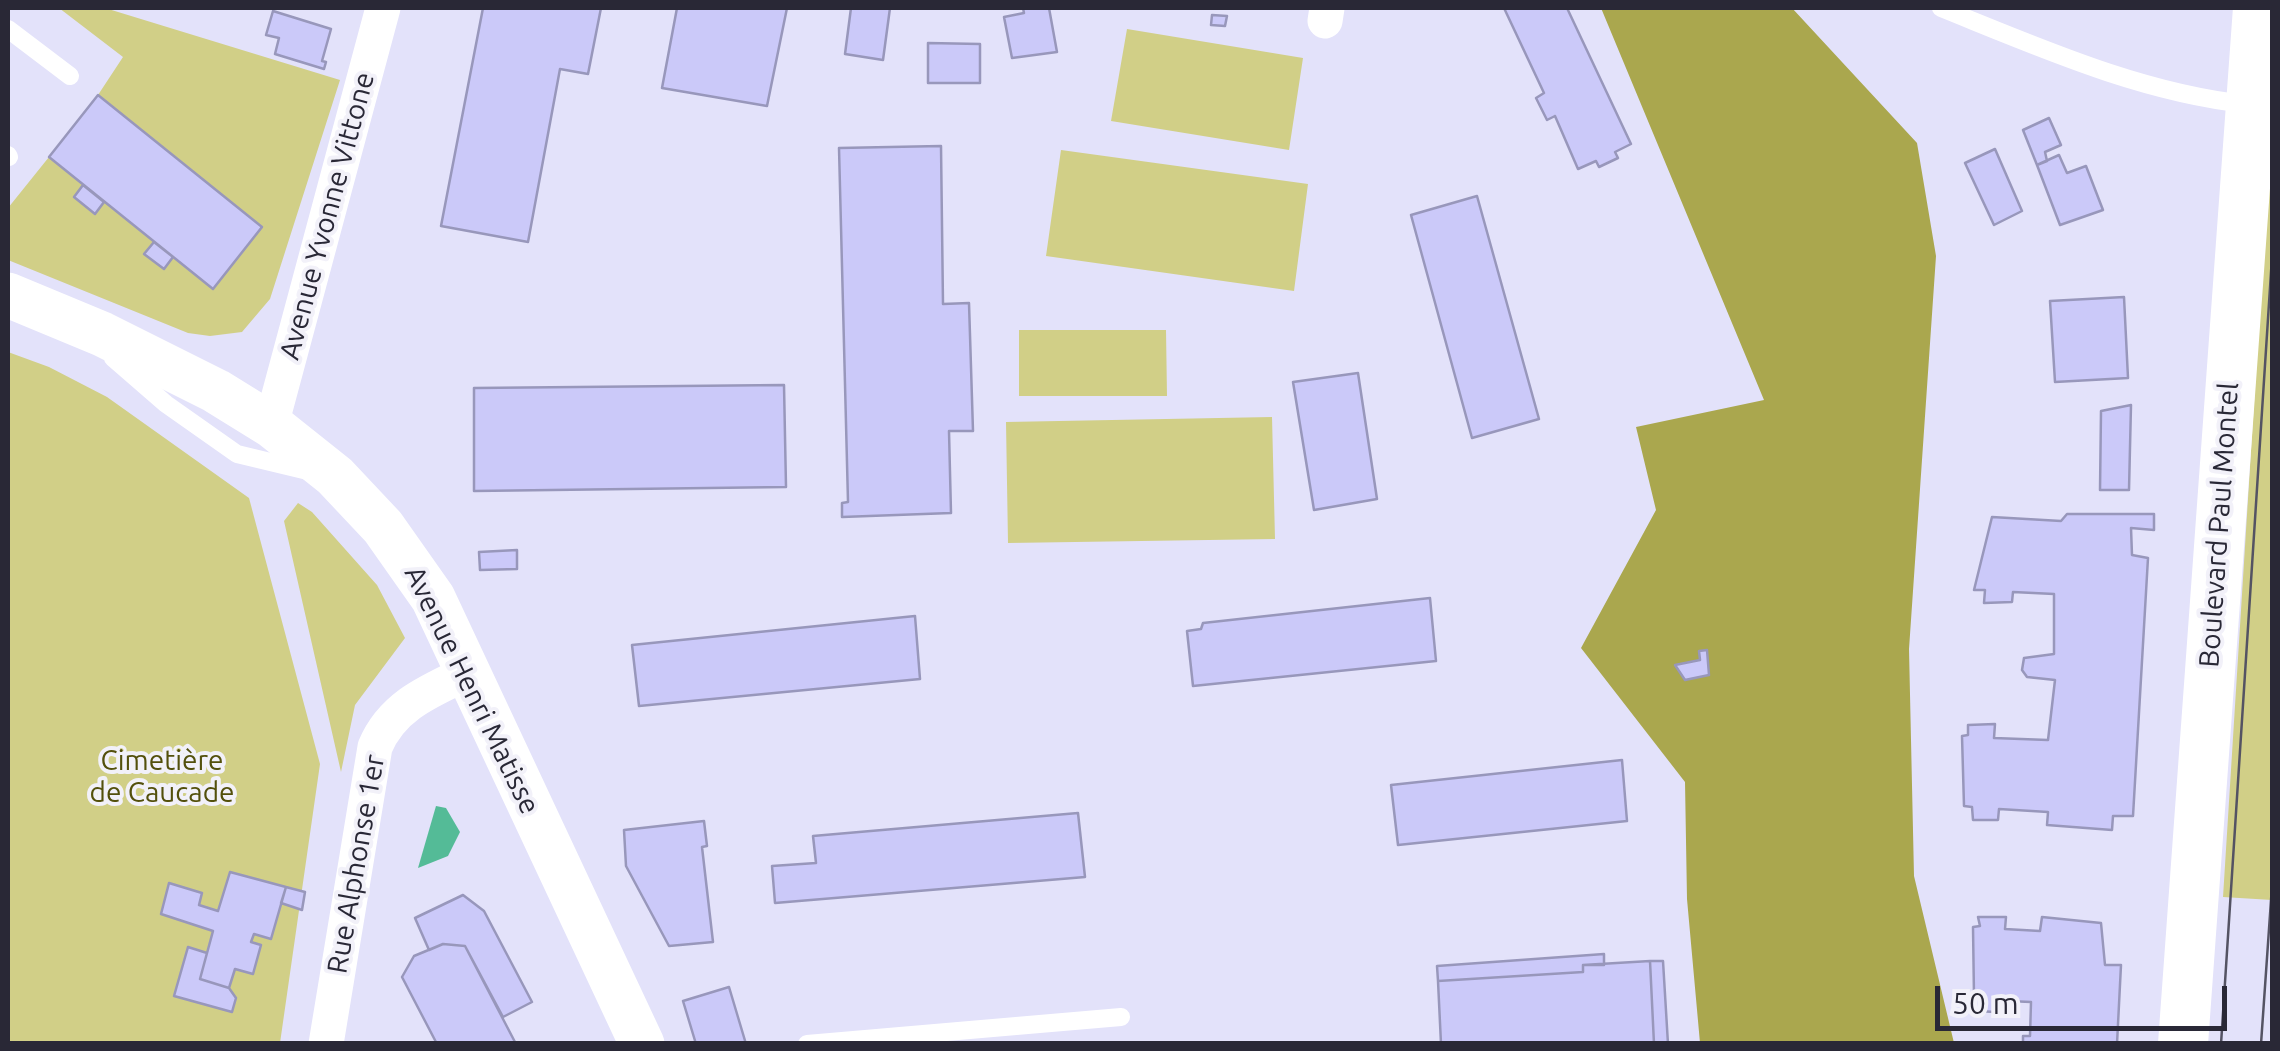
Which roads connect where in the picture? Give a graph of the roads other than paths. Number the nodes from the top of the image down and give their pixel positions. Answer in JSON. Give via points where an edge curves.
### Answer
{"nodes":[{"id":1,"x":383,"y":8,"type":"edge"},
{"id":2,"x":1941,"y":8,"type":"edge"},
{"id":3,"x":2258,"y":8,"type":"edge"},
{"id":4,"x":8,"y":29,"type":"edge"},
{"id":5,"x":70,"y":76,"type":"dead end"},
{"id":6,"x":2251,"y":104,"type":"junction"},
{"id":7,"x":8,"y":295,"type":"edge"},
{"id":8,"x":68,"y":318,"type":"junction"},
{"id":9,"x":271,"y":425,"type":"junction"},
{"id":10,"x":336,"y":476,"type":"junction"},
{"id":11,"x":468,"y":673,"type":"junction"},
{"id":12,"x":1122,"y":1017,"type":"dead end"},
{"id":13,"x":326,"y":1044,"type":"edge"},
{"id":14,"x":642,"y":1044,"type":"edge"},
{"id":15,"x":807,"y":1044,"type":"edge"},
{"id":16,"x":2182,"y":1044,"type":"edge"}],
"edges":[{"from":1,"to":9,"type":"street","name":"Avenue Yvonne Vittone"},
{"from":2,"to":6,"type":"lane","via":[[2045,50],[2198,97]]},
{"from":3,"to":6,"type":"main road","name":"Boulevard Paul Montel"},
{"from":4,"to":5,"type":"lane"},
{"from":6,"to":16,"type":"main road","name":"Boulevard Paul Montel"},
{"from":7,"to":8,"type":"street","name":"Avenue Henri Matisse"},
{"from":8,"to":9,"type":"street","name":"Avenue Henri Matisse"},
{"from":8,"to":10,"type":"lane","via":[[166,404],[236,454]]},
{"from":9,"to":10,"type":"street","name":"Avenue Henri Matisse"},
{"from":10,"to":11,"type":"street","name":"Avenue Henri Matisse","via":[[412,562]]},
{"from":11,"to":13,"type":"street","name":"Rue Alphonse 1er","via":[[402,708],[375,747]]},
{"from":11,"to":14,"type":"street","name":"Avenue Henri Matisse"},
{"from":12,"to":15,"type":"lane"}]}
